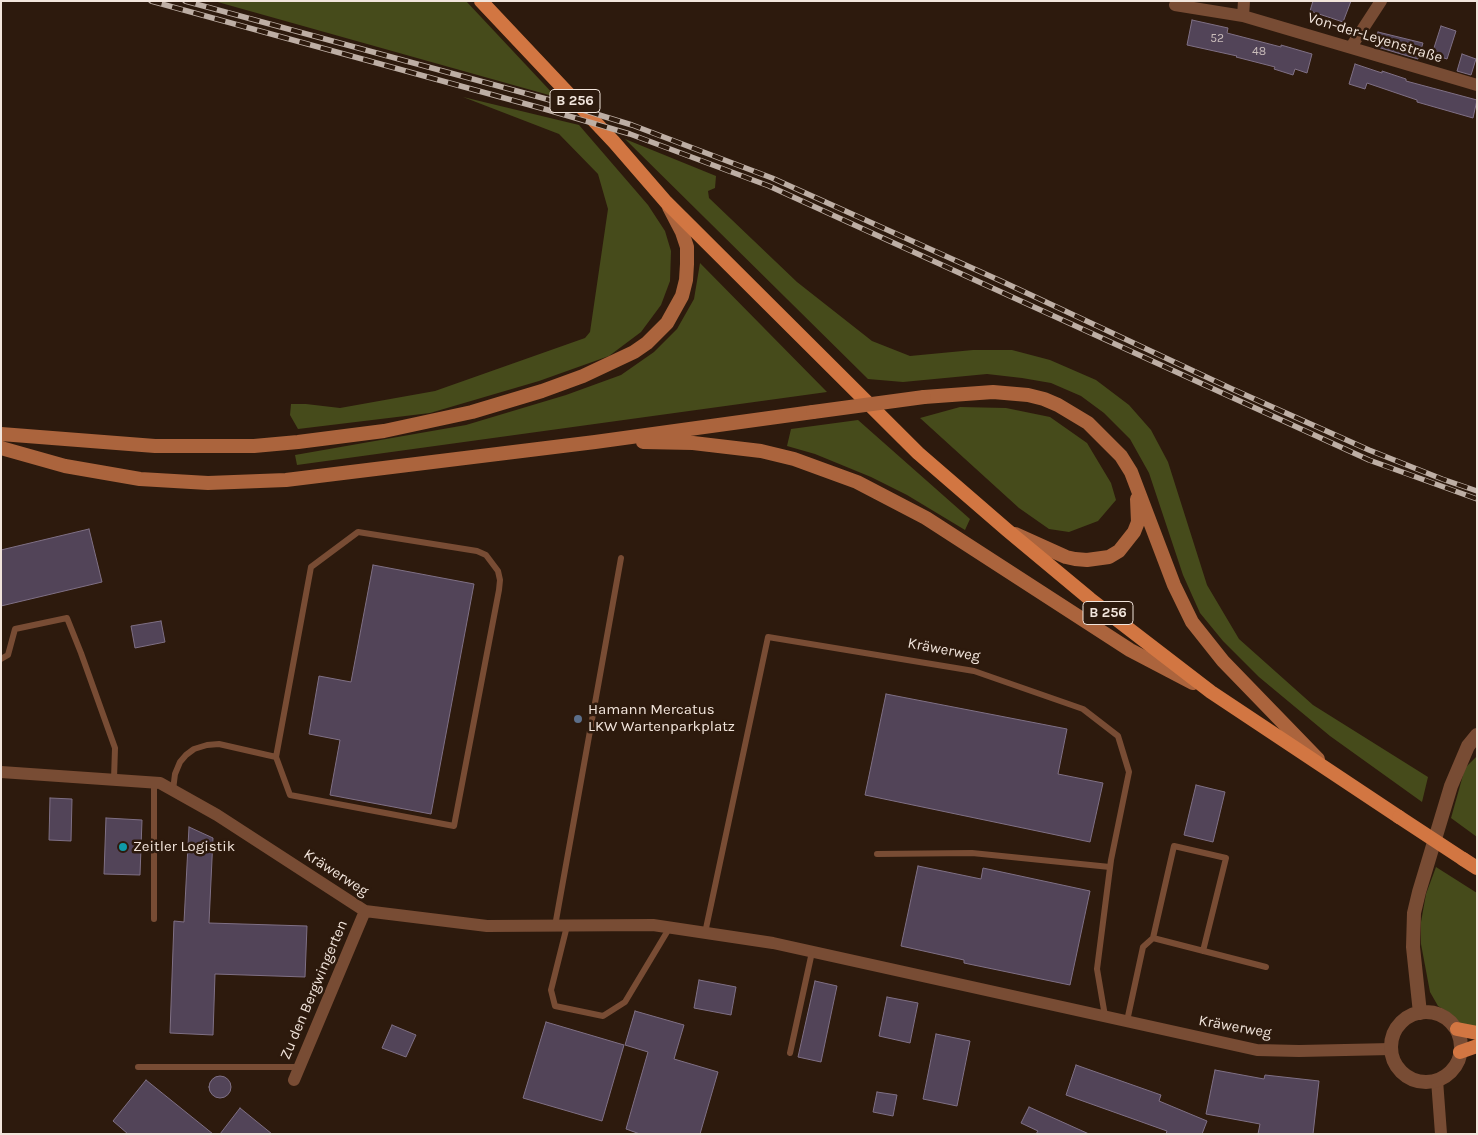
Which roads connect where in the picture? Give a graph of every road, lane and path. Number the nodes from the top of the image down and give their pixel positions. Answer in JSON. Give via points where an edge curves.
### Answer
{"nodes":[{"id":1,"x":481,"y":1,"type":"edge"},
{"id":2,"x":1244,"y":1,"type":"edge"},
{"id":3,"x":1381,"y":1,"type":"edge"},
{"id":4,"x":1175,"y":5,"type":"dead end"},
{"id":5,"x":1243,"y":16,"type":"junction"},
{"id":6,"x":1351,"y":47,"type":"junction"},
{"id":7,"x":1477,"y":85,"type":"edge"},
{"id":8,"x":666,"y":202,"type":"junction"},
{"id":9,"x":1,"y":434,"type":"edge"},
{"id":10,"x":595,"y":442,"type":"junction"},
{"id":11,"x":1,"y":448,"type":"edge"},
{"id":12,"x":1131,"y":472,"type":"junction"},
{"id":13,"x":1007,"y":530,"type":"junction"},
{"id":14,"x":621,"y":558,"type":"dead end"},
{"id":15,"x":1,"y":659,"type":"edge"},
{"id":16,"x":1211,"y":692,"type":"junction"},
{"id":17,"x":1477,"y":735,"type":"edge"},
{"id":18,"x":276,"y":757,"type":"junction"},
{"id":19,"x":1328,"y":769,"type":"junction"},
{"id":20,"x":1,"y":772,"type":"edge"},
{"id":21,"x":114,"y":779,"type":"junction"},
{"id":22,"x":154,"y":782,"type":"junction"},
{"id":23,"x":173,"y":790,"type":"junction"},
{"id":24,"x":877,"y":854,"type":"dead end"},
{"id":25,"x":1110,"y":867,"type":"junction"},
{"id":26,"x":1477,"y":868,"type":"edge"},
{"id":27,"x":365,"y":911,"type":"junction"},
{"id":28,"x":154,"y":919,"type":"dead end"},
{"id":29,"x":561,"y":926,"type":"junction"},
{"id":30,"x":670,"y":927,"type":"junction"},
{"id":31,"x":705,"y":933,"type":"junction"},
{"id":32,"x":1153,"y":938,"type":"junction"},
{"id":33,"x":1203,"y":951,"type":"junction"},
{"id":34,"x":812,"y":952,"type":"junction"},
{"id":35,"x":1266,"y":967,"type":"dead end"},
{"id":36,"x":1420,"y":1013,"type":"junction"},
{"id":37,"x":1105,"y":1016,"type":"junction"},
{"id":38,"x":1127,"y":1021,"type":"junction"},
{"id":39,"x":1457,"y":1029,"type":"junction"},
{"id":40,"x":1477,"y":1033,"type":"edge"},
{"id":41,"x":1477,"y":1046,"type":"edge"},
{"id":42,"x":1391,"y":1049,"type":"junction"},
{"id":43,"x":1460,"y":1052,"type":"junction"},
{"id":44,"x":790,"y":1053,"type":"dead end"},
{"id":45,"x":138,"y":1067,"type":"dead end"},
{"id":46,"x":300,"y":1067,"type":"junction"},
{"id":47,"x":294,"y":1080,"type":"dead end"},
{"id":48,"x":1437,"y":1080,"type":"junction"},
{"id":49,"x":1441,"y":1134,"type":"edge"}],
"edges":[{"from":1,"to":8,"type":"main road","number":"B 256"},
{"from":2,"to":5,"type":"street"},
{"from":3,"to":6,"type":"street"},
{"from":4,"to":5,"type":"street","name":"Von-der-Leyenstraße"},
{"from":5,"to":6,"type":"street","name":"Von-der-Leyenstraße"},
{"from":6,"to":7,"type":"street","name":"Von-der-Leyenstraße"},
{"from":8,"to":9,"type":"main road","via":[[682,232],[687,264],[682,296],[667,323],[634,352],[542,391],[472,412],[384,432],[289,443],[155,446]]},
{"from":8,"to":13,"type":"main road","number":"B 256","via":[[918,453]]},
{"from":10,"to":11,"type":"main road","via":[[286,480],[208,483],[105,474]]},
{"from":10,"to":12,"type":"main road","bridge":true,"via":[[924,397],[1011,392],[1044,399],[1088,423],[1121,456]]},
{"from":10,"to":16,"type":"main road","via":[[727,446],[762,451],[833,472],[926,518],[1130,650]]},
{"from":12,"to":13,"type":"main road","via":[[1139,509],[1138,522],[1119,551],[1087,560],[1066,557]]},
{"from":12,"to":19,"type":"main road","via":[[1174,585],[1192,622],[1223,661]]},
{"from":13,"to":16,"type":"main road","number":"B 256"},
{"from":14,"to":29,"type":"lane"},
{"from":15,"to":21,"type":"lane","via":[[8,655],[15,629],[67,618],[115,748]]},
{"from":16,"to":19,"type":"main road","number":"B 256"},
{"from":17,"to":36,"type":"street","via":[[1468,746],[1450,786],[1414,914],[1413,947]]},
{"from":18,"to":18,"type":"lane","via":[[290,795],[454,826],[499,590],[498,571],[486,555],[358,532],[311,566]]},
{"from":18,"to":23,"type":"lane","via":[[207,744],[180,762]]},
{"from":19,"to":26,"type":"main road","number":"B 256","bridge":true},
{"from":20,"to":21,"type":"street","name":"Kräwerweg"},
{"from":21,"to":22,"type":"street","name":"Kräwerweg"},
{"from":22,"to":23,"type":"street","name":"Kräwerweg"},
{"from":22,"to":28,"type":"lane"},
{"from":23,"to":27,"type":"street","name":"Kräwerweg","via":[[218,815]]},
{"from":24,"to":25,"type":"lane","via":[[972,853]]},
{"from":25,"to":31,"type":"lane","name":"Kräwerweg","via":[[1129,772],[1118,736],[1083,708],[974,671],[768,637]]},
{"from":25,"to":37,"type":"lane","name":"Kräwerweg","via":[[1097,969]]},
{"from":27,"to":29,"type":"street","name":"Kräwerweg","via":[[487,926]]},
{"from":27,"to":46,"type":"street","name":"Zu den Bergwingerten"},
{"from":29,"to":30,"type":"street","name":"Kräwerweg"},
{"from":29,"to":30,"type":"lane","via":[[551,990],[555,1006],[604,1016],[625,1002]]},
{"from":30,"to":31,"type":"street","name":"Kräwerweg"},
{"from":31,"to":34,"type":"street","name":"Kräwerweg"},
{"from":32,"to":33,"type":"lane"},
{"from":32,"to":33,"type":"lane","via":[[1174,846],[1226,858]]},
{"from":32,"to":38,"type":"lane","via":[[1143,947]]},
{"from":33,"to":35,"type":"lane"},
{"from":34,"to":37,"type":"street","name":"Kräwerweg"},
{"from":34,"to":44,"type":"lane"},
{"from":36,"to":39,"type":"street","via":[[1434,1013]]},
{"from":36,"to":42,"type":"street","via":[[1406,1018],[1396,1028]]},
{"from":37,"to":38,"type":"street","name":"Kräwerweg"},
{"from":38,"to":42,"type":"street","name":"Kräwerweg","via":[[1257,1050]]},
{"from":39,"to":40,"type":"main road"},
{"from":39,"to":43,"type":"street"},
{"from":41,"to":43,"type":"main road"},
{"from":42,"to":48,"type":"street","via":[[1396,1067],[1410,1079]]},
{"from":43,"to":48,"type":"street","via":[[1455,1066]]},
{"from":45,"to":46,"type":"lane"},
{"from":46,"to":47,"type":"street","name":"Zu den Bergwingerten"},
{"from":48,"to":49,"type":"street"}]}
